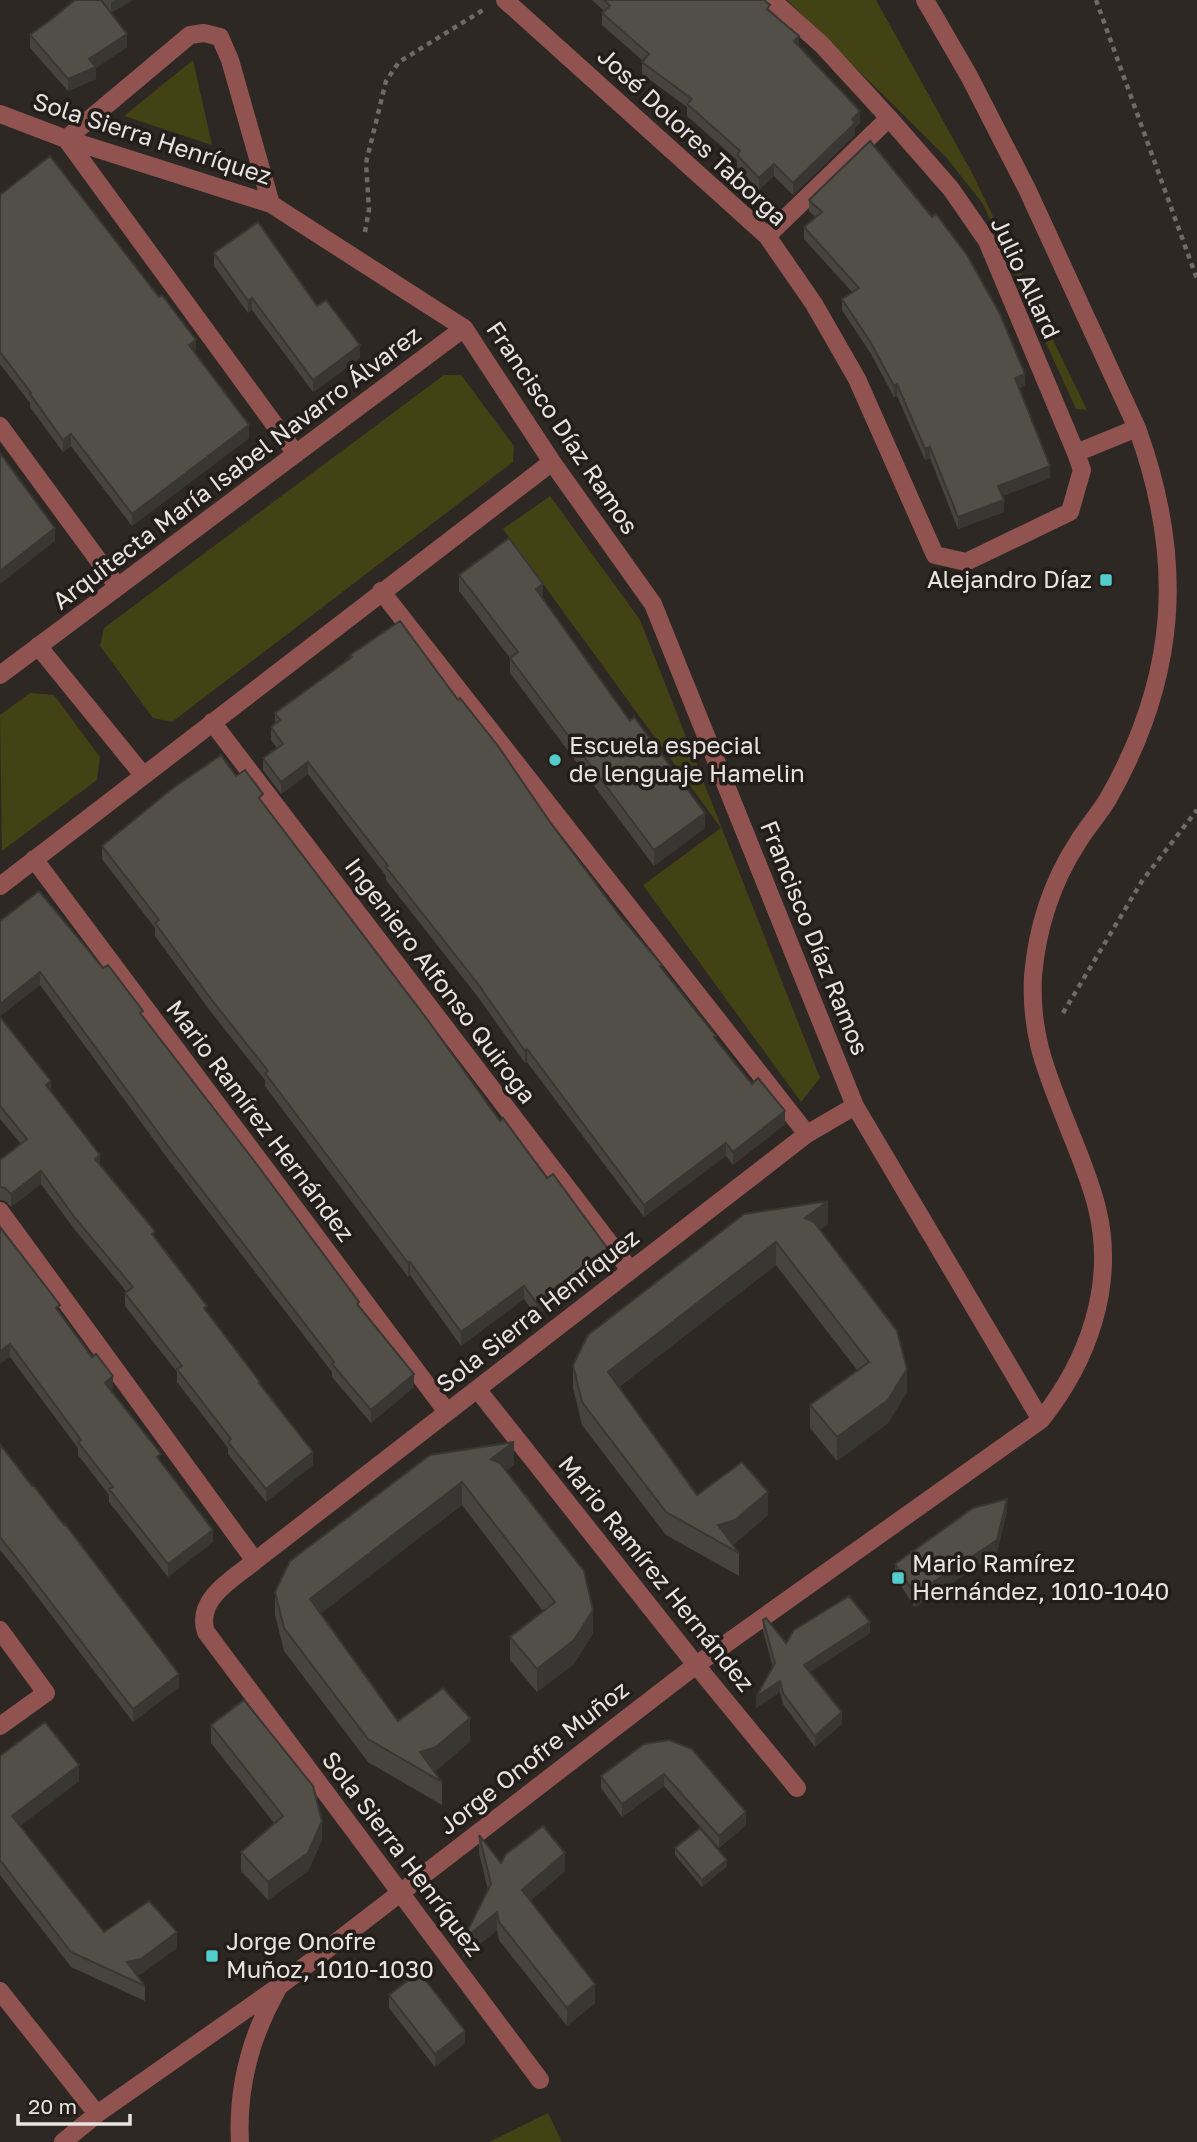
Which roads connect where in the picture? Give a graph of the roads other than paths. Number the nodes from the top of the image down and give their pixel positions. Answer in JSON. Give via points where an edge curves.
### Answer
{"nodes":[{"id":1,"x":772,"y":0,"type":"edge"},
{"id":2,"x":925,"y":0,"type":"edge"},
{"id":3,"x":497,"y":3,"type":"edge"},
{"id":4,"x":0,"y":114,"type":"edge"},
{"id":5,"x":889,"y":118,"type":"junction"},
{"id":6,"x":65,"y":139,"type":"junction"},
{"id":7,"x":271,"y":204,"type":"junction"},
{"id":8,"x":767,"y":236,"type":"junction"},
{"id":9,"x":464,"y":328,"type":"junction"},
{"id":10,"x":0,"y":426,"type":"edge"},
{"id":11,"x":1137,"y":428,"type":"junction"},
{"id":12,"x":1076,"y":453,"type":"junction"},
{"id":13,"x":296,"y":454,"type":"junction"},
{"id":14,"x":552,"y":462,"type":"junction"},
{"id":15,"x":118,"y":587,"type":"junction"},
{"id":16,"x":381,"y":591,"type":"junction"},
{"id":17,"x":38,"y":646,"type":"junction"},
{"id":18,"x":0,"y":675,"type":"edge"},
{"id":19,"x":212,"y":722,"type":"junction"},
{"id":20,"x":143,"y":775,"type":"junction"},
{"id":21,"x":34,"y":859,"type":"junction"},
{"id":22,"x":0,"y":886,"type":"edge"},
{"id":23,"x":855,"y":1106,"type":"junction"},
{"id":24,"x":807,"y":1134,"type":"junction"},
{"id":25,"x":0,"y":1210,"type":"edge"},
{"id":26,"x":630,"y":1270,"type":"junction"},
{"id":27,"x":477,"y":1389,"type":"junction"},
{"id":28,"x":447,"y":1412,"type":"junction"},
{"id":29,"x":1041,"y":1420,"type":"junction"},
{"id":30,"x":255,"y":1561,"type":"junction"},
{"id":31,"x":0,"y":1630,"type":"edge"},
{"id":32,"x":696,"y":1665,"type":"junction"},
{"id":33,"x":0,"y":1726,"type":"edge"},
{"id":34,"x":797,"y":1788,"type":"dead end"},
{"id":35,"x":400,"y":1893,"type":"junction"},
{"id":36,"x":278,"y":1987,"type":"junction"},
{"id":37,"x":0,"y":1991,"type":"edge"},
{"id":38,"x":540,"y":2080,"type":"dead end"},
{"id":39,"x":97,"y":2114,"type":"junction"},
{"id":40,"x":63,"y":2142,"type":"edge"},
{"id":41,"x":240,"y":2142,"type":"edge"}],
"edges":[{"from":1,"to":5,"type":"street","name":"Julio Allard","via":[[822,45]]},
{"from":2,"to":11,"type":"street","via":[[970,76],[1027,189]]},
{"from":3,"to":8,"type":"street","name":"José Dolores Taborga"},
{"from":4,"to":6,"type":"street","name":"Sola Sierra Henríquez"},
{"from":5,"to":8,"type":"street"},
{"from":5,"to":12,"type":"street","name":"Julio Allard","via":[[951,189],[987,241]]},
{"from":6,"to":7,"type":"street","name":"Sola Sierra Henríquez"},
{"from":6,"to":7,"type":"street","via":[[190,35],[220,37]]},
{"from":6,"to":13,"type":"street"},
{"from":7,"to":9,"type":"street","name":"Sola Sierra Henríquez"},
{"from":8,"to":12,"type":"street","name":"José Dolores Taborga","via":[[814,304],[857,379],[935,555],[966,562],[1070,512],[1082,470]]},
{"from":9,"to":13,"type":"street","name":"Arquitecta María Isabel Navarro Álvarez"},
{"from":9,"to":14,"type":"street","name":"Francisco Díaz Ramos"},
{"from":10,"to":15,"type":"street"},
{"from":11,"to":12,"type":"street"},
{"from":11,"to":29,"type":"street","via":[[1160,502],[1166,539],[1167,617],[1162,655],[1153,696],[1123,773],[1060,873],[1047,905],[1033,976],[1039,1053],[1089,1178],[1102,1245],[1102,1279],[1088,1341],[1076,1370]]},
{"from":13,"to":15,"type":"street","name":"Arquitecta María Isabel Navarro Álvarez"},
{"from":14,"to":16,"type":"street"},
{"from":14,"to":23,"type":"street","name":"Francisco Díaz Ramos","via":[[653,604]]},
{"from":15,"to":17,"type":"street","name":"Arquitecta María Isabel Navarro Álvarez"},
{"from":16,"to":19,"type":"street"},
{"from":16,"to":24,"type":"street"},
{"from":17,"to":18,"type":"street","name":"Arquitecta María Isabel Navarro Álvarez"},
{"from":17,"to":20,"type":"street"},
{"from":19,"to":20,"type":"street"},
{"from":19,"to":26,"type":"street","name":"Ingeniero Alfonso Quiroga"},
{"from":20,"to":21,"type":"street"},
{"from":21,"to":22,"type":"street"},
{"from":21,"to":28,"type":"street","name":"Mario Ramírez Hernández"},
{"from":23,"to":24,"type":"street","name":"Sola Sierra Henríquez"},
{"from":23,"to":29,"type":"street","name":"Francisco Díaz Ramos"},
{"from":24,"to":26,"type":"street","name":"Sola Sierra Henríquez"},
{"from":25,"to":30,"type":"street"},
{"from":26,"to":27,"type":"street","name":"Sola Sierra Henríquez"},
{"from":27,"to":28,"type":"street","name":"Sola Sierra Henríquez"},
{"from":27,"to":32,"type":"street","name":"Mario Ramírez Hernández"},
{"from":28,"to":30,"type":"street","name":"Sola Sierra Henríquez"},
{"from":29,"to":32,"type":"street","name":"Jorge Onofre Muñoz"},
{"from":30,"to":35,"type":"street","name":"Sola Sierra Henríquez","via":[[215,1593],[204,1612],[206,1632]]},
{"from":31,"to":33,"type":"street","via":[[46,1693]]},
{"from":32,"to":34,"type":"street","name":"Mario Ramírez Hernández"},
{"from":32,"to":35,"type":"street","name":"Jorge Onofre Muñoz"},
{"from":35,"to":36,"type":"street","name":"Jorge Onofre Muñoz"},
{"from":35,"to":38,"type":"street","name":"Sola Sierra Henríquez"},
{"from":36,"to":39,"type":"street","name":"Jorge Onofre Muñoz"},
{"from":36,"to":41,"type":"street","via":[[247,2062]]},
{"from":37,"to":39,"type":"street"},
{"from":39,"to":40,"type":"street","name":"Jorge Onofre Muñoz"}]}
